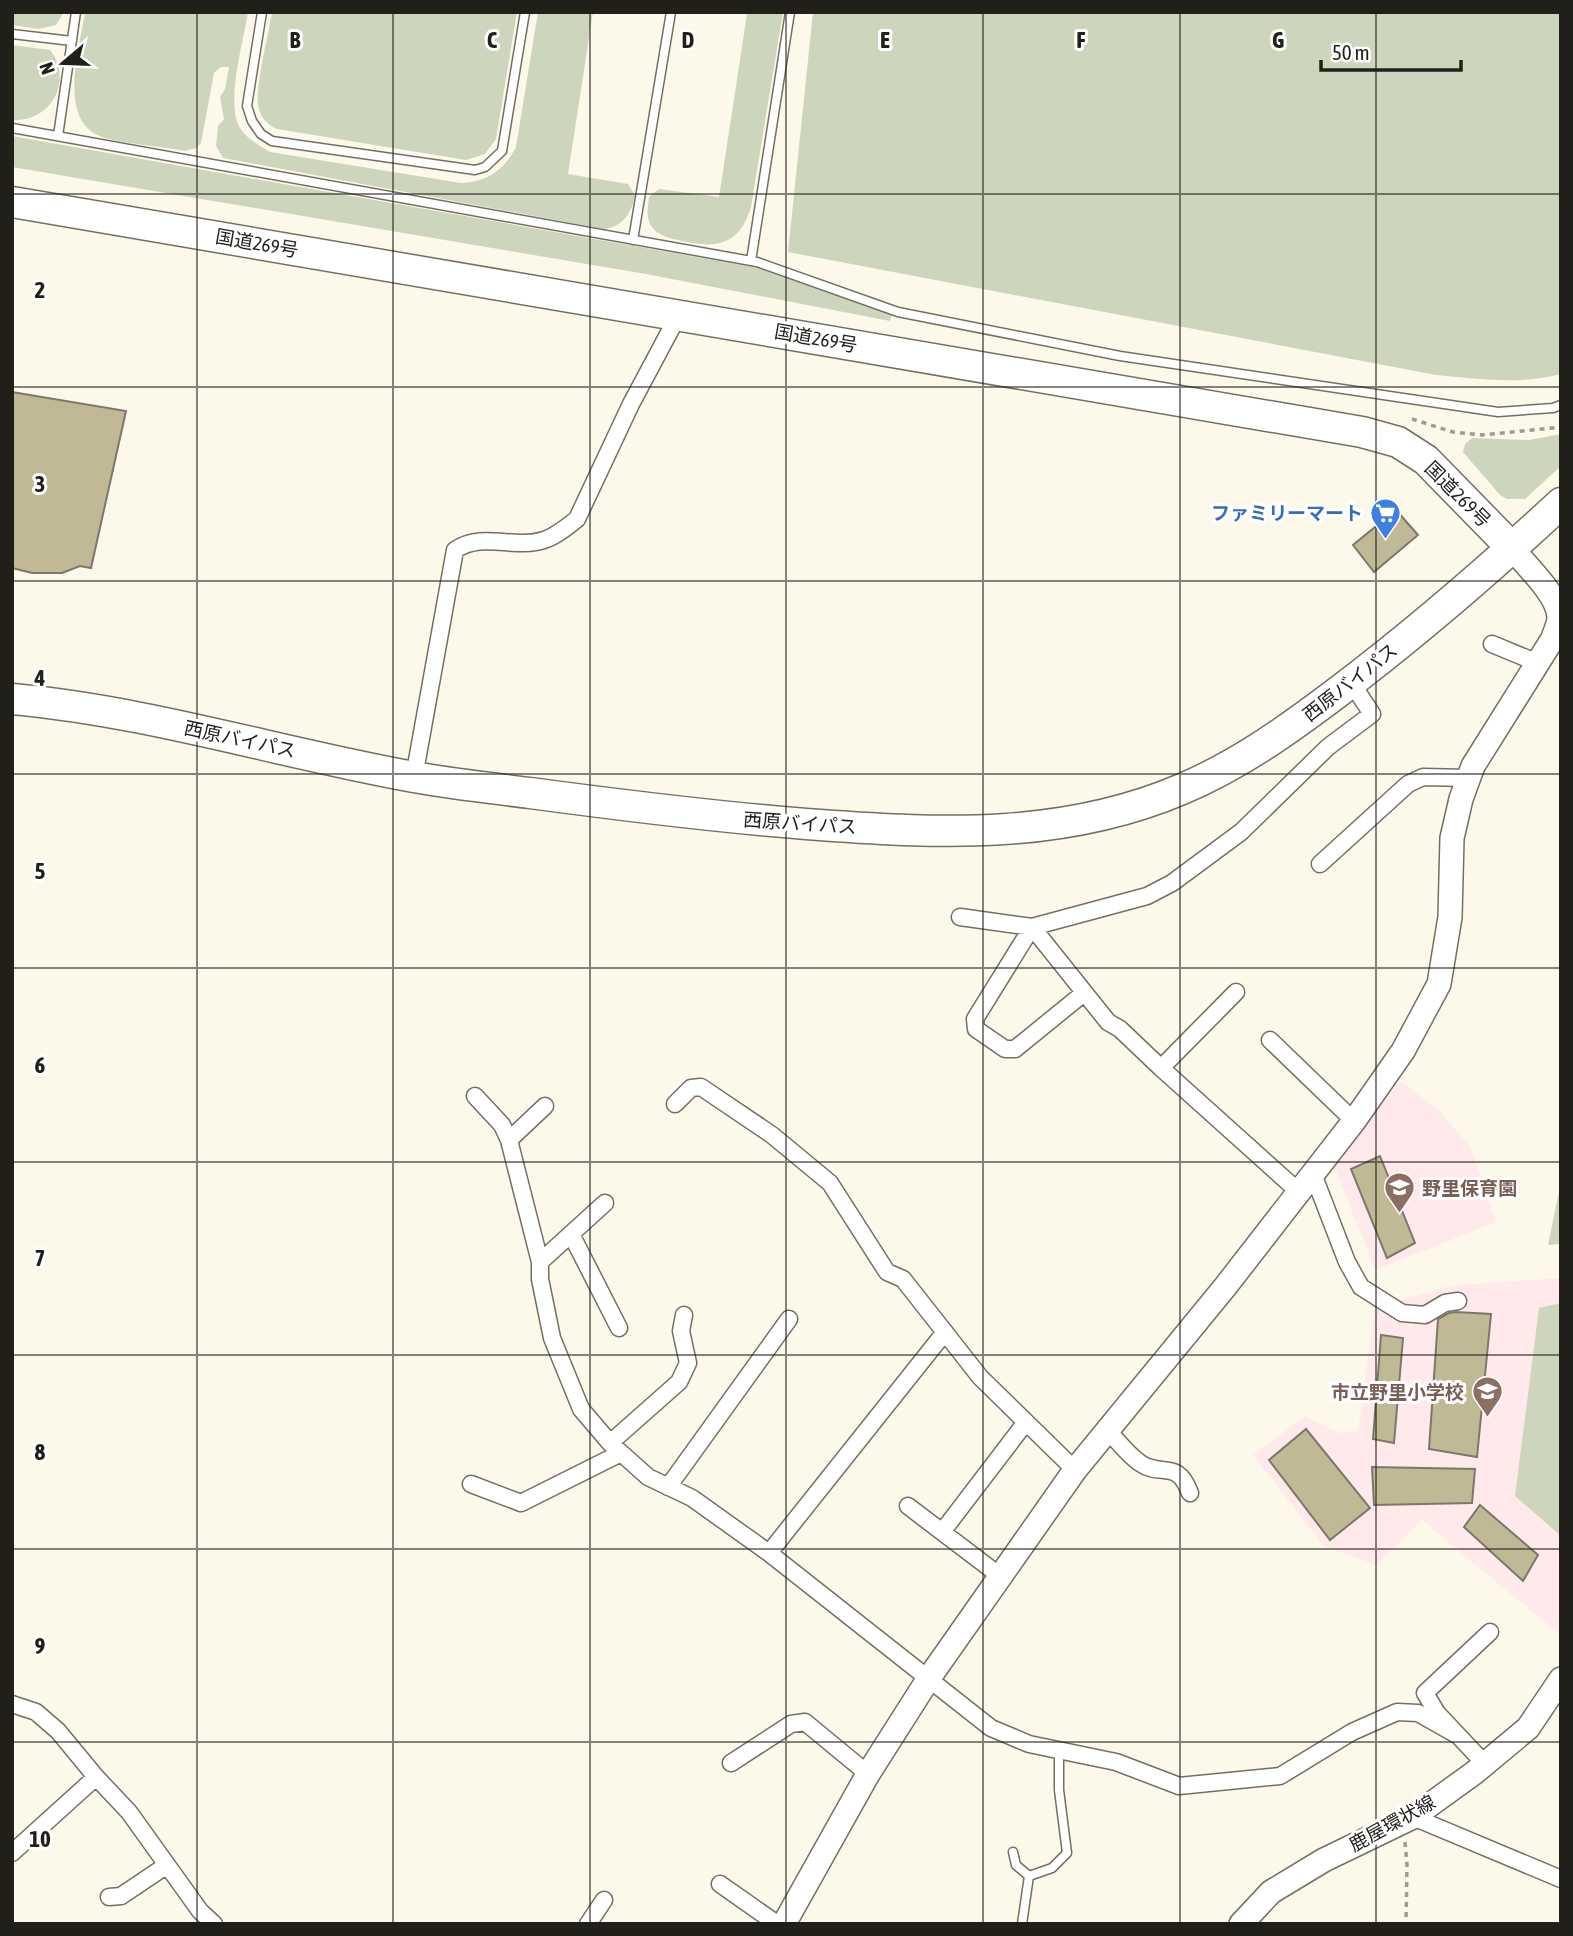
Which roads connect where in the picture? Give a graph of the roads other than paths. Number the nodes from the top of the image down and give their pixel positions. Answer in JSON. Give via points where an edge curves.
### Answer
{"nodes":[{"id":1,"x":76,"y":12,"type":"edge"},
{"id":2,"x":262,"y":12,"type":"edge"},
{"id":3,"x":525,"y":12,"type":"edge"},
{"id":4,"x":671,"y":12,"type":"edge"},
{"id":5,"x":790,"y":12,"type":"edge"},
{"id":6,"x":12,"y":34,"type":"edge"},
{"id":7,"x":72,"y":41,"type":"junction"},
{"id":8,"x":12,"y":128,"type":"edge"},
{"id":9,"x":58,"y":136,"type":"junction"},
{"id":10,"x":12,"y":202,"type":"edge"},
{"id":11,"x":633,"y":240,"type":"junction"},
{"id":12,"x":751,"y":261,"type":"junction"},
{"id":13,"x":679,"y":314,"type":"junction"},
{"id":14,"x":1561,"y":405,"type":"edge"},
{"id":15,"x":1561,"y":503,"type":"edge"},
{"id":16,"x":1512,"y":548,"type":"junction"},
{"id":17,"x":1560,"y":615,"type":"edge"},
{"id":18,"x":1492,"y":644,"type":"dead end"},
{"id":19,"x":1538,"y":663,"type":"junction"},
{"id":20,"x":1351,"y":682,"type":"junction"},
{"id":21,"x":12,"y":699,"type":"edge"},
{"id":22,"x":414,"y":777,"type":"junction"},
{"id":23,"x":1468,"y":778,"type":"junction"},
{"id":24,"x":1320,"y":864,"type":"dead end"},
{"id":25,"x":960,"y":918,"type":"dead end"},
{"id":26,"x":1032,"y":927,"type":"junction"},
{"id":27,"x":1236,"y":992,"type":"dead end"},
{"id":28,"x":1084,"y":993,"type":"junction"},
{"id":29,"x":1270,"y":1040,"type":"dead end"},
{"id":30,"x":1161,"y":1068,"type":"junction"},
{"id":31,"x":475,"y":1096,"type":"dead end"},
{"id":32,"x":675,"y":1104,"type":"dead end"},
{"id":33,"x":545,"y":1106,"type":"dead end"},
{"id":34,"x":1354,"y":1121,"type":"junction"},
{"id":35,"x":509,"y":1140,"type":"junction"},
{"id":36,"x":1306,"y":1183,"type":"junction"},
{"id":37,"x":605,"y":1203,"type":"dead end"},
{"id":38,"x":572,"y":1234,"type":"junction"},
{"id":39,"x":540,"y":1262,"type":"junction"},
{"id":40,"x":1458,"y":1301,"type":"dead end"},
{"id":41,"x":684,"y":1315,"type":"dead end"},
{"id":42,"x":789,"y":1319,"type":"dead end"},
{"id":43,"x":619,"y":1328,"type":"dead end"},
{"id":44,"x":945,"y":1332,"type":"junction"},
{"id":45,"x":1026,"y":1422,"type":"junction"},
{"id":46,"x":1107,"y":1430,"type":"junction"},
{"id":47,"x":616,"y":1448,"type":"junction"},
{"id":48,"x":1075,"y":1470,"type":"junction"},
{"id":49,"x":471,"y":1484,"type":"dead end"},
{"id":50,"x":668,"y":1487,"type":"junction"},
{"id":51,"x":1190,"y":1493,"type":"dead end"},
{"id":52,"x":908,"y":1506,"type":"dead end"},
{"id":53,"x":942,"y":1532,"type":"junction"},
{"id":54,"x":769,"y":1553,"type":"junction"},
{"id":55,"x":1000,"y":1576,"type":"junction"},
{"id":56,"x":1490,"y":1632,"type":"dead end"},
{"id":57,"x":929,"y":1678,"type":"junction"},
{"id":58,"x":1561,"y":1679,"type":"edge"},
{"id":59,"x":12,"y":1704,"type":"edge"},
{"id":60,"x":1457,"y":1735,"type":"junction"},
{"id":61,"x":1059,"y":1750,"type":"junction"},
{"id":62,"x":732,"y":1763,"type":"dead end"},
{"id":63,"x":1485,"y":1764,"type":"junction"},
{"id":64,"x":868,"y":1774,"type":"junction"},
{"id":65,"x":96,"y":1777,"type":"junction"},
{"id":66,"x":1408,"y":1818,"type":"junction"},
{"id":67,"x":1013,"y":1852,"type":"dead end"},
{"id":68,"x":12,"y":1853,"type":"edge"},
{"id":69,"x":167,"y":1865,"type":"junction"},
{"id":70,"x":1029,"y":1876,"type":"junction"},
{"id":71,"x":1561,"y":1879,"type":"edge"},
{"id":72,"x":720,"y":1884,"type":"dead end"},
{"id":73,"x":109,"y":1897,"type":"dead end"},
{"id":74,"x":604,"y":1900,"type":"dead end"},
{"id":75,"x":214,"y":1924,"type":"edge"},
{"id":76,"x":588,"y":1924,"type":"edge"},
{"id":77,"x":776,"y":1924,"type":"edge"},
{"id":78,"x":784,"y":1924,"type":"edge"},
{"id":79,"x":1022,"y":1924,"type":"edge"},
{"id":80,"x":1241,"y":1924,"type":"edge"}],
"edges":[{"from":1,"to":7,"type":"lane"},
{"from":2,"to":3,"type":"lane","via":[[247,106],[261,134],[272,141],[475,170],[502,151]]},
{"from":4,"to":11,"type":"lane"},
{"from":5,"to":12,"type":"lane"},
{"from":6,"to":7,"type":"lane"},
{"from":7,"to":9,"type":"lane"},
{"from":8,"to":9,"type":"lane"},
{"from":9,"to":11,"type":"lane"},
{"from":10,"to":13,"type":"highway","name":"国道269号"},
{"from":11,"to":12,"type":"lane"},
{"from":12,"to":14,"type":"lane","via":[[898,312],[1120,356],[1498,412]]},
{"from":13,"to":16,"type":"highway","name":"国道269号","via":[[1362,432],[1398,442],[1426,460]]},
{"from":13,"to":22,"type":"street","via":[[577,519],[545,540],[474,542],[455,550]]},
{"from":15,"to":16,"type":"highway"},
{"from":16,"to":17,"type":"street","via":[[1550,594]]},
{"from":16,"to":20,"type":"highway","name":"西原バイパス"},
{"from":17,"to":19,"type":"street"},
{"from":18,"to":19,"type":"street"},
{"from":19,"to":23,"type":"street"},
{"from":20,"to":22,"type":"highway","name":"西原バイパス","via":[[1283,733],[1182,789],[1103,815],[998,831],[751,820]]},
{"from":20,"to":26,"type":"street","via":[[1371,714],[1328,747],[1241,832],[1147,896]]},
{"from":21,"to":22,"type":"highway","name":"西原バイパス","via":[[129,715]]},
{"from":23,"to":24,"type":"street","via":[[1423,777],[1408,784]]},
{"from":23,"to":34,"type":"street","via":[[1452,838],[1450,917],[1439,984],[1403,1051]]},
{"from":25,"to":26,"type":"street"},
{"from":26,"to":28,"type":"street"},
{"from":26,"to":28,"type":"street","via":[[975,1019],[976,1029],[1005,1049],[1015,1049]]},
{"from":27,"to":30,"type":"street"},
{"from":28,"to":30,"type":"street","via":[[1108,1022]]},
{"from":29,"to":34,"type":"street"},
{"from":30,"to":36,"type":"street"},
{"from":31,"to":35,"type":"street","via":[[502,1125]]},
{"from":32,"to":44,"type":"street","via":[[691,1088],[701,1087],[772,1135],[830,1183],[887,1272],[903,1279]]},
{"from":33,"to":35,"type":"street"},
{"from":34,"to":36,"type":"street"},
{"from":35,"to":39,"type":"street"},
{"from":36,"to":40,"type":"street","via":[[1362,1287],[1402,1313],[1425,1315]]},
{"from":36,"to":46,"type":"street"},
{"from":37,"to":38,"type":"street"},
{"from":38,"to":39,"type":"street"},
{"from":38,"to":43,"type":"street"},
{"from":39,"to":47,"type":"street","via":[[552,1338],[580,1409]]},
{"from":41,"to":47,"type":"street","via":[[681,1331],[688,1363],[679,1382]]},
{"from":42,"to":50,"type":"street"},
{"from":44,"to":45,"type":"street","via":[[980,1377]]},
{"from":44,"to":54,"type":"street"},
{"from":45,"to":48,"type":"street"},
{"from":45,"to":53,"type":"street"},
{"from":46,"to":48,"type":"street"},
{"from":46,"to":51,"type":"street","via":[[1141,1465],[1174,1472],[1185,1480]]},
{"from":47,"to":49,"type":"street","via":[[521,1503]]},
{"from":47,"to":50,"type":"street","via":[[648,1477]]},
{"from":48,"to":55,"type":"street"},
{"from":50,"to":54,"type":"street","via":[[692,1498]]},
{"from":52,"to":53,"type":"street"},
{"from":53,"to":55,"type":"street"},
{"from":54,"to":57,"type":"street"},
{"from":55,"to":57,"type":"street"},
{"from":56,"to":60,"type":"street","via":[[1425,1693]]},
{"from":57,"to":61,"type":"street","via":[[991,1728],[1029,1744]]},
{"from":57,"to":64,"type":"street"},
{"from":58,"to":63,"type":"street","name":"鹿屋環状線","via":[[1528,1728]]},
{"from":59,"to":65,"type":"street","via":[[36,1712],[58,1731]]},
{"from":60,"to":61,"type":"street","via":[[1418,1713],[1397,1712],[1352,1732],[1280,1776],[1179,1786],[1116,1762]]},
{"from":60,"to":63,"type":"street"},
{"from":61,"to":70,"type":"lane","via":[[1067,1853],[1052,1868]]},
{"from":62,"to":64,"type":"street","via":[[791,1724],[805,1722]]},
{"from":63,"to":66,"type":"street","name":"鹿屋環状線"},
{"from":64,"to":78,"type":"street"},
{"from":65,"to":68,"type":"street"},
{"from":65,"to":69,"type":"street","via":[[129,1812]]},
{"from":66,"to":71,"type":"street"},
{"from":66,"to":80,"type":"street","name":"鹿屋環状線","via":[[1271,1892]]},
{"from":67,"to":70,"type":"lane","via":[[1016,1866]]},
{"from":69,"to":73,"type":"street","via":[[121,1896]]},
{"from":69,"to":75,"type":"street"},
{"from":70,"to":79,"type":"lane"},
{"from":72,"to":77,"type":"street"},
{"from":74,"to":76,"type":"street"}]}
